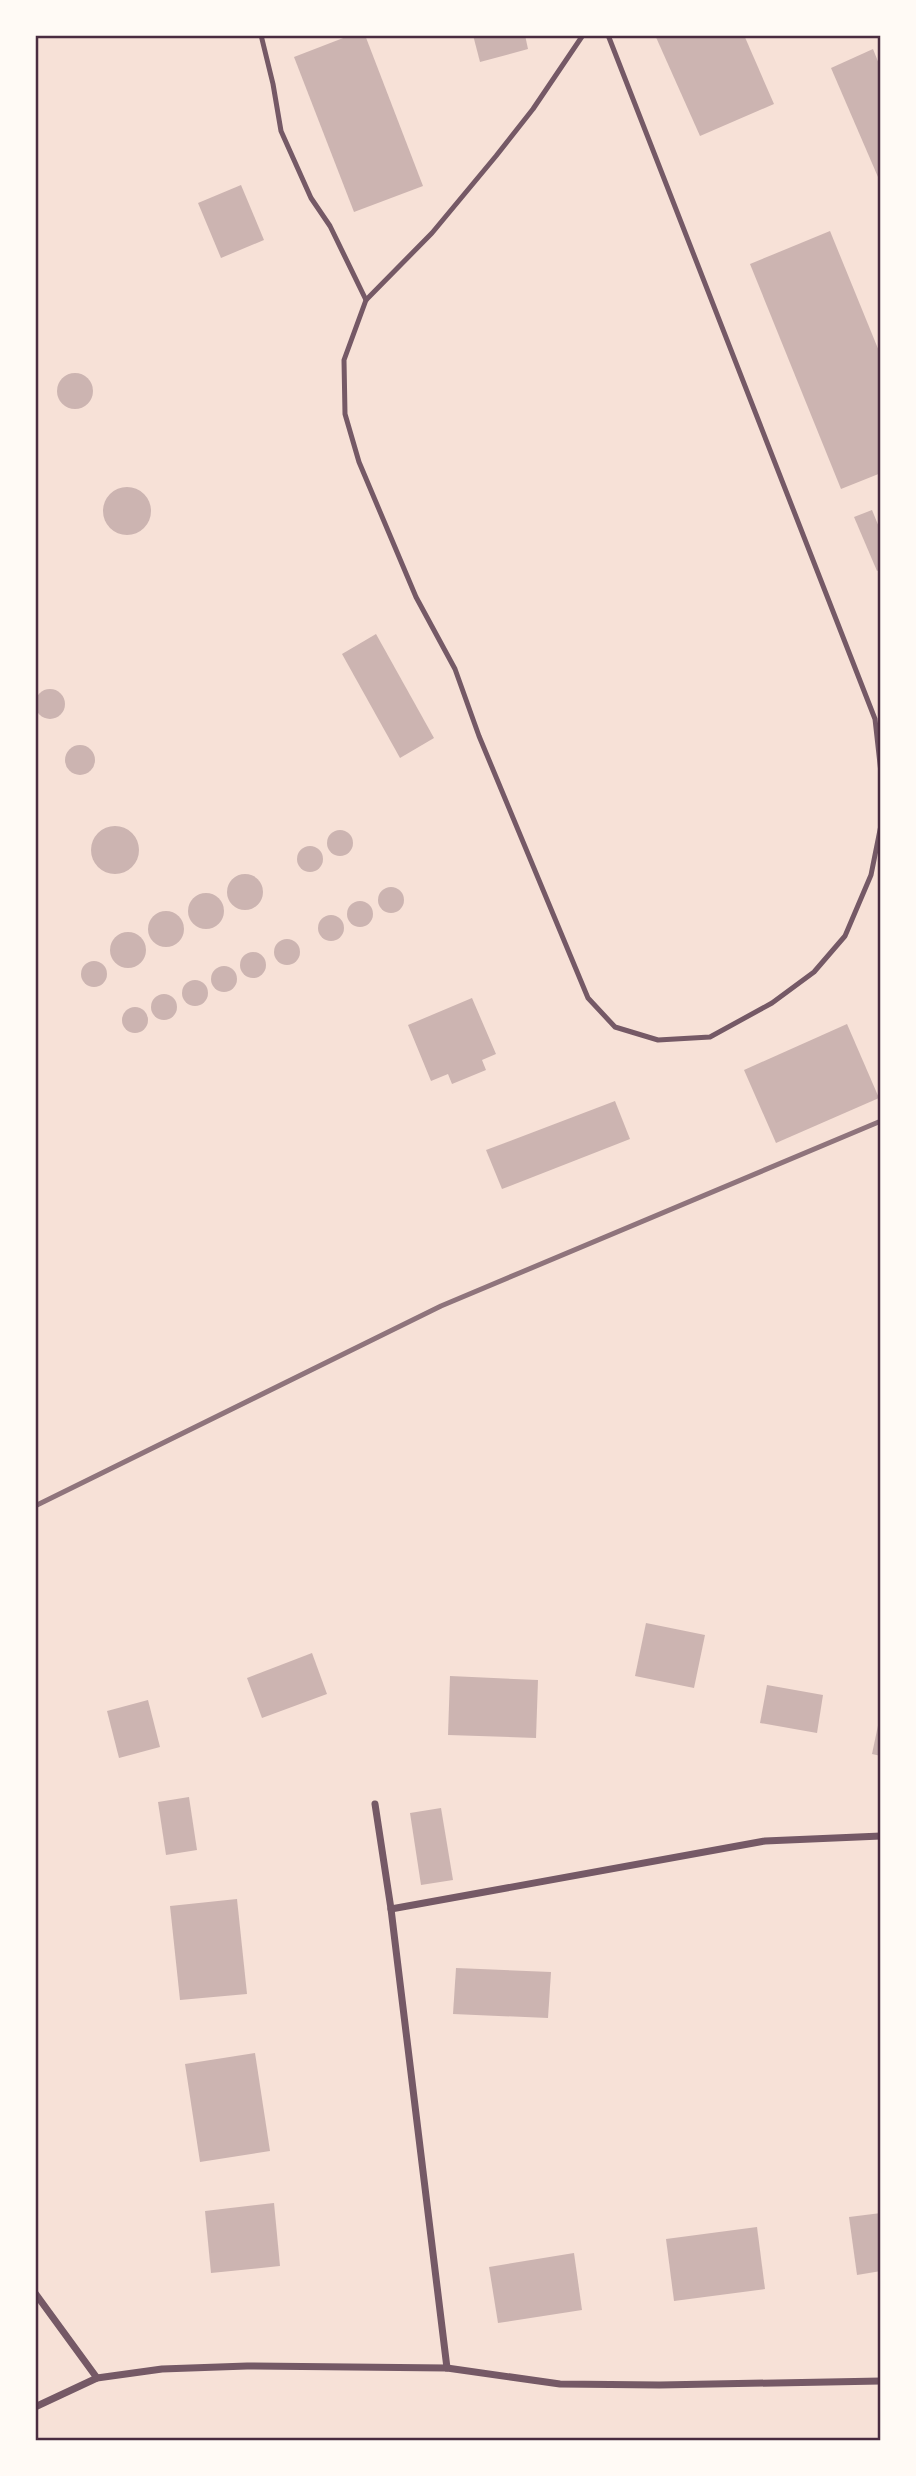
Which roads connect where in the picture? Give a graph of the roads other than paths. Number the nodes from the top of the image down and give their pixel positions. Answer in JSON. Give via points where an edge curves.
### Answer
{"nodes":[{"id":1,"x":261,"y":35,"type":"edge"},
{"id":2,"x":583,"y":35,"type":"edge"},
{"id":3,"x":608,"y":35,"type":"edge"},
{"id":4,"x":366,"y":300,"type":"junction"},
{"id":5,"x":881,"y":773,"type":"edge"},
{"id":6,"x":881,"y":825,"type":"edge"},
{"id":7,"x":375,"y":1804,"type":"dead end"},
{"id":8,"x":881,"y":1836,"type":"edge"},
{"id":9,"x":391,"y":1909,"type":"junction"},
{"id":10,"x":35,"y":2293,"type":"edge"},
{"id":11,"x":447,"y":2368,"type":"junction"},
{"id":12,"x":97,"y":2378,"type":"junction"},
{"id":13,"x":881,"y":2381,"type":"edge"},
{"id":14,"x":35,"y":2406,"type":"edge"}],
"edges":[{"from":1,"to":4,"type":"lane","via":[[281,131]]},
{"from":2,"to":4,"type":"lane","via":[[496,156],[432,233]]},
{"from":3,"to":5,"type":"lane","via":[[875,719]]},
{"from":4,"to":6,"type":"lane","via":[[344,360],[345,414],[359,462],[416,597],[455,669],[588,998],[615,1027],[658,1040],[710,1037],[772,1003],[814,972],[845,936],[871,875]]},
{"from":7,"to":9,"type":"street"},
{"from":8,"to":9,"type":"street","via":[[765,1841]]},
{"from":9,"to":11,"type":"street"},
{"from":10,"to":12,"type":"street"},
{"from":11,"to":12,"type":"street","via":[[247,2365]]},
{"from":11,"to":13,"type":"street","via":[[560,2384]]},
{"from":12,"to":14,"type":"street"}]}
